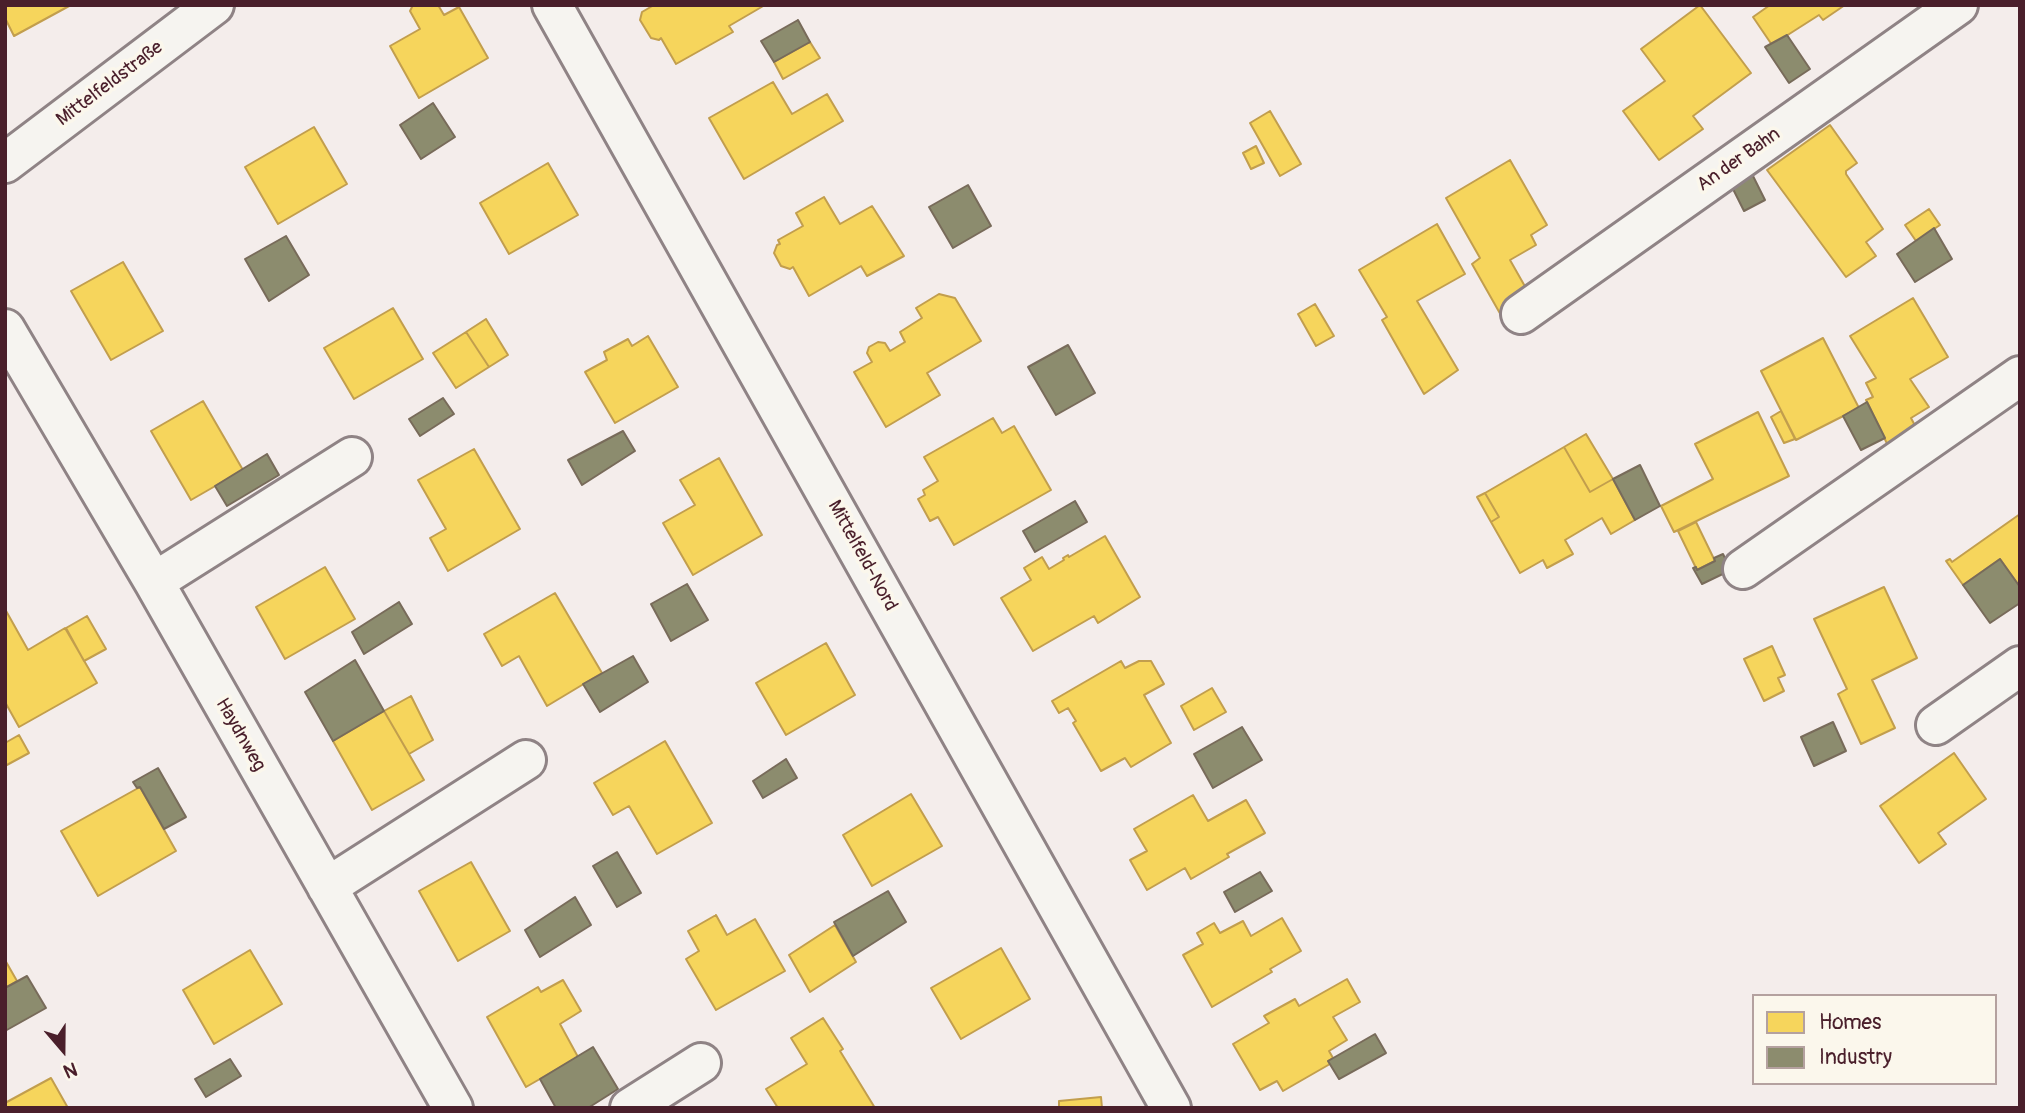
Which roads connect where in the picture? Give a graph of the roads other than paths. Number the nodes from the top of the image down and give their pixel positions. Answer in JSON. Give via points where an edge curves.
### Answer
{"nodes":[{"id":1,"x":214,"y":5,"type":"edge"},
{"id":2,"x":552,"y":5,"type":"edge"},
{"id":3,"x":1958,"y":5,"type":"edge"},
{"id":4,"x":5,"y":163,"type":"edge"},
{"id":5,"x":1521,"y":314,"type":"dead end"},
{"id":6,"x":5,"y":329,"type":"edge"},
{"id":7,"x":2020,"y":376,"type":"edge"},
{"id":8,"x":352,"y":457,"type":"dead end"},
{"id":9,"x":1743,"y":569,"type":"dead end"},
{"id":10,"x":154,"y":582,"type":"junction"},
{"id":11,"x":2020,"y":666,"type":"edge"},
{"id":12,"x":1937,"y":725,"type":"dead end"},
{"id":13,"x":526,"y":760,"type":"dead end"},
{"id":14,"x":327,"y":887,"type":"junction"},
{"id":15,"x":701,"y":1063,"type":"dead end"},
{"id":16,"x":453,"y":1108,"type":"edge"},
{"id":17,"x":630,"y":1108,"type":"edge"},
{"id":18,"x":1171,"y":1108,"type":"edge"}],
"edges":[{"from":1,"to":4,"type":"street","name":"Mittelfeldstraße"},
{"from":2,"to":18,"type":"street","name":"Mittelfeld-Nord"},
{"from":3,"to":5,"type":"street","name":"An der Bahn"},
{"from":6,"to":10,"type":"street","name":"Haydnweg"},
{"from":7,"to":9,"type":"street"},
{"from":8,"to":10,"type":"street"},
{"from":10,"to":14,"type":"street","name":"Haydnweg"},
{"from":11,"to":12,"type":"street"},
{"from":13,"to":14,"type":"street"},
{"from":14,"to":16,"type":"street","name":"Haydnweg"},
{"from":15,"to":17,"type":"street"}]}
